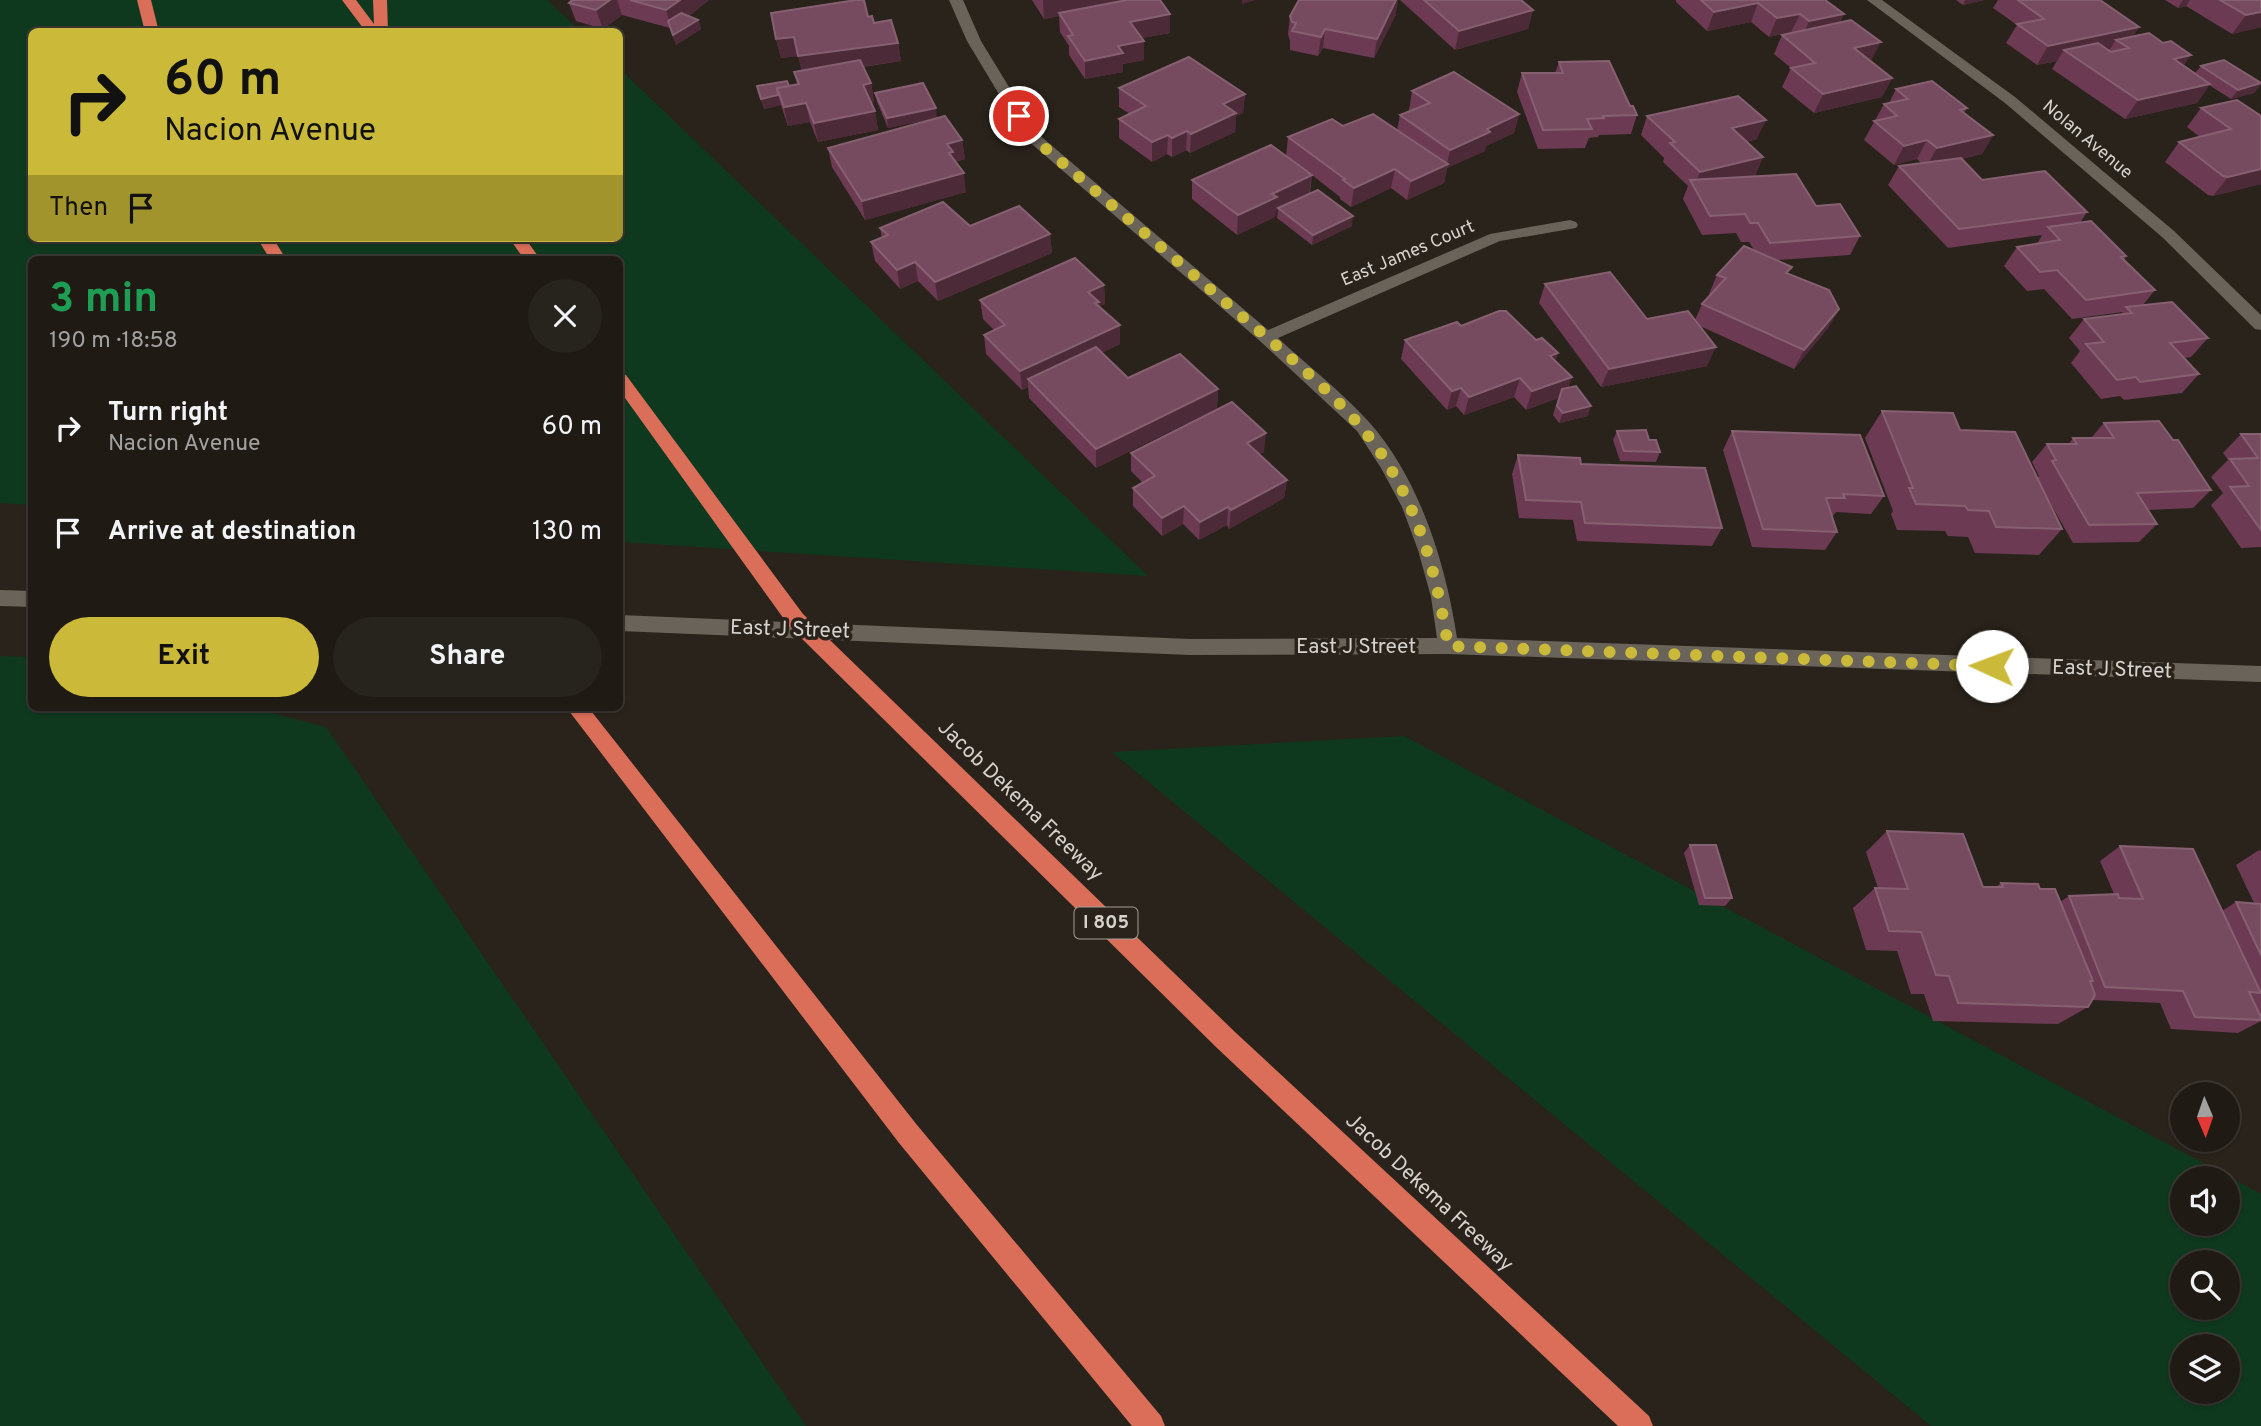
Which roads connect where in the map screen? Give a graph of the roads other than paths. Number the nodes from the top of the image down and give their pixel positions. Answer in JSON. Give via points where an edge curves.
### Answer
{"nodes":[{"id":1,"x":144,"y":0,"type":"edge"},
{"id":2,"x":349,"y":0,"type":"edge"},
{"id":3,"x":380,"y":0,"type":"edge"},
{"id":4,"x":956,"y":0,"type":"edge"},
{"id":5,"x":1874,"y":0,"type":"edge"},
{"id":6,"x":151,"y":28,"type":"edge"},
{"id":7,"x":370,"y":28,"type":"edge"},
{"id":8,"x":381,"y":28,"type":"edge"},
{"id":9,"x":1570,"y":225,"type":"dead end"},
{"id":10,"x":2261,"y":325,"type":"edge"},
{"id":11,"x":1266,"y":337,"type":"junction"},
{"id":12,"x":623,"y":383,"type":"edge"},
{"id":13,"x":0,"y":598,"type":"edge"},
{"id":14,"x":28,"y":599,"type":"edge"},
{"id":15,"x":623,"y":623,"type":"edge"},
{"id":16,"x":1448,"y":646,"type":"junction"},
{"id":17,"x":2261,"y":674,"type":"edge"},
{"id":18,"x":579,"y":711,"type":"edge"},
{"id":19,"x":1151,"y":1426,"type":"edge"},
{"id":20,"x":1639,"y":1426,"type":"edge"}],
"edges":[{"from":1,"to":6,"type":"highway"},
{"from":2,"to":7,"type":"highway"},
{"from":3,"to":8,"type":"highway"},
{"from":4,"to":11,"type":"street","via":[[974,41],[1031,136]]},
{"from":5,"to":10,"type":"street","name":"Nolan Avenue","via":[[2010,100],[2168,234]]},
{"from":9,"to":11,"type":"street","name":"East James Court","via":[[1496,237]]},
{"from":11,"to":16,"type":"street","via":[[1363,427],[1389,465],[1428,550]]},
{"from":12,"to":20,"type":"highway","name":"Jacob Dekema Freeway","number":"I 805","via":[[796,620],[1226,1040]]},
{"from":13,"to":14,"type":"street"},
{"from":15,"to":16,"type":"street","name":"East J Street","via":[[1189,648]]},
{"from":16,"to":17,"type":"street","name":"East J Street"},
{"from":18,"to":19,"type":"highway","via":[[908,1134]]}]}
